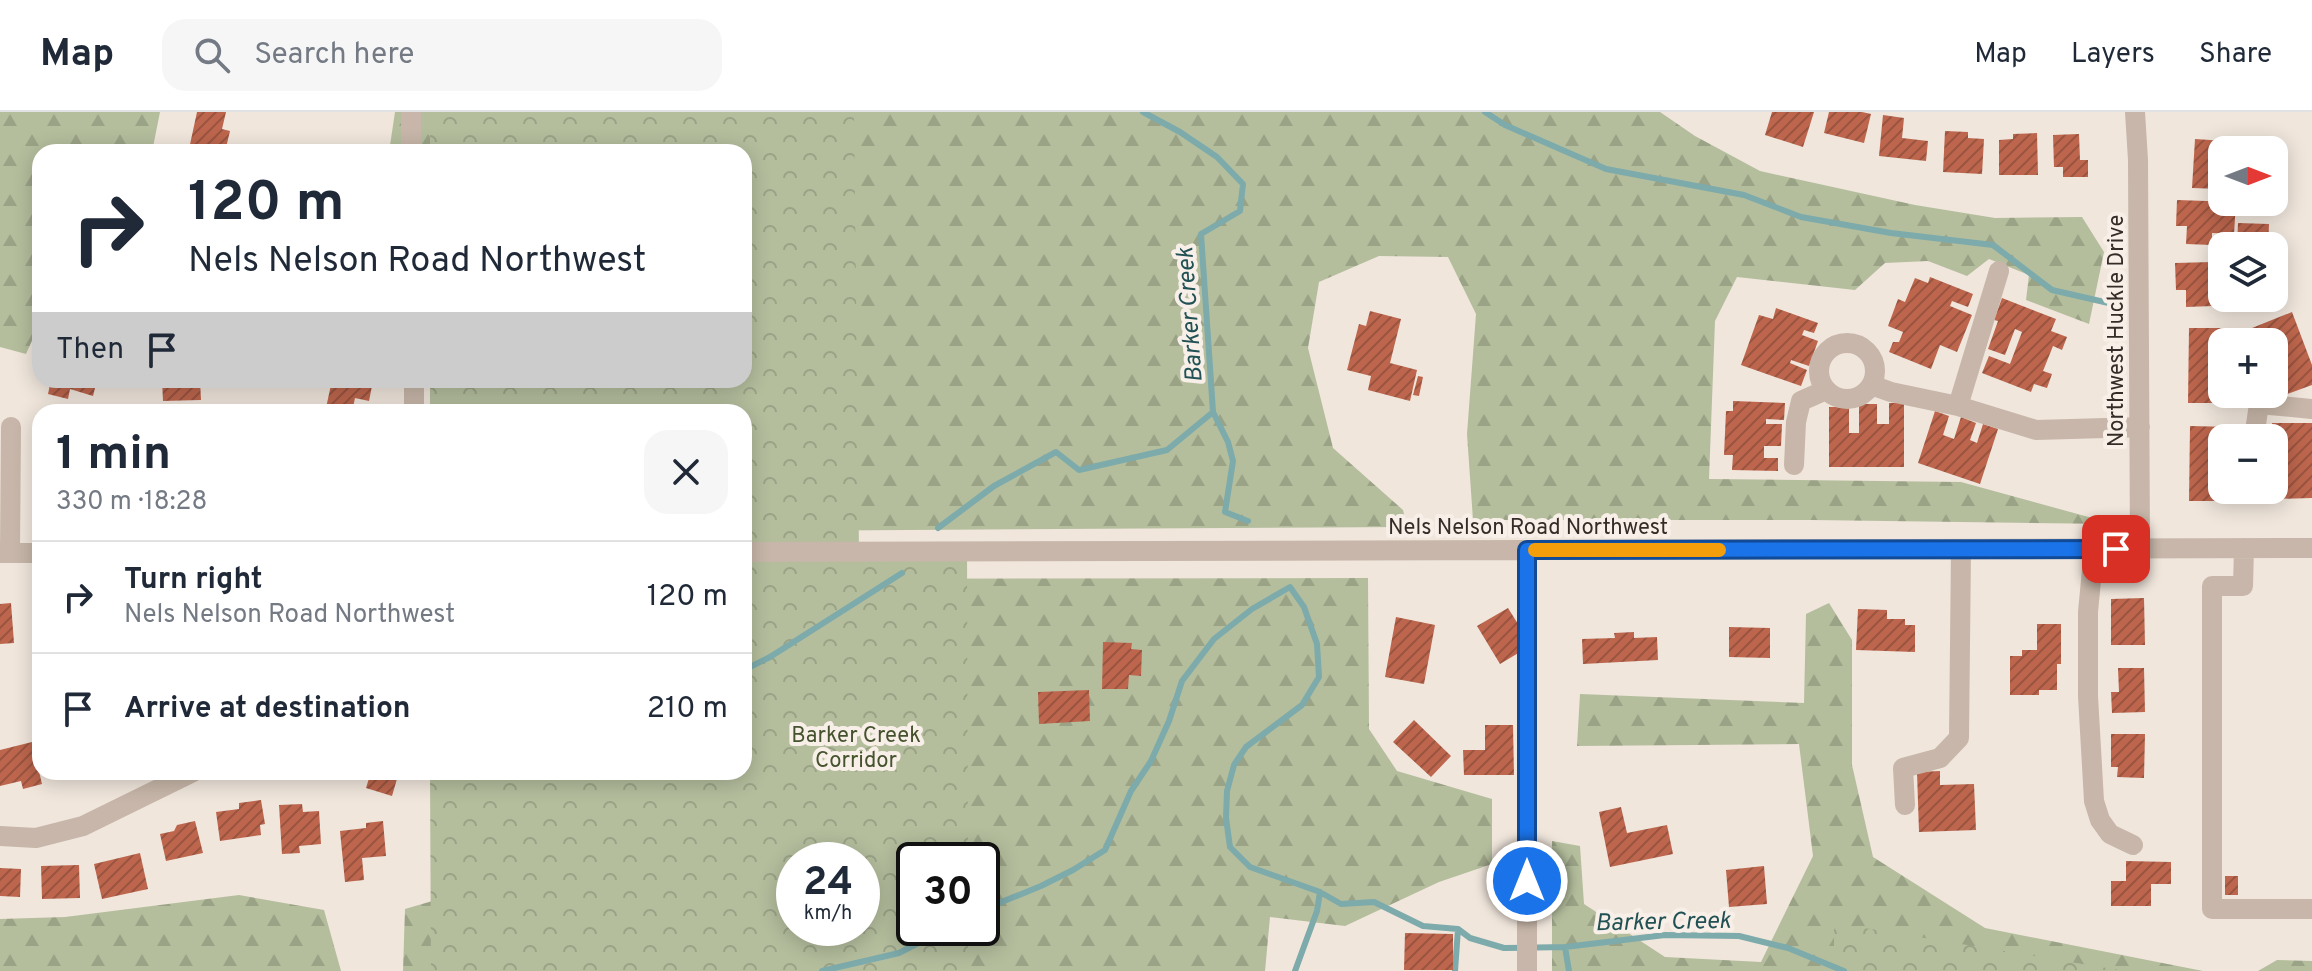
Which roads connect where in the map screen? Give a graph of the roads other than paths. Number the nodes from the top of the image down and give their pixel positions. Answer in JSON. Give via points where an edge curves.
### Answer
{"nodes":[{"id":1,"x":411,"y":112,"type":"edge"},
{"id":2,"x":2135,"y":112,"type":"edge"},
{"id":3,"x":411,"y":144,"type":"edge"},
{"id":4,"x":1999,"y":271,"type":"dead end"},
{"id":5,"x":1871,"y":385,"type":"junction"},
{"id":6,"x":1826,"y":390,"type":"junction"},
{"id":7,"x":2288,"y":405,"type":"edge"},
{"id":8,"x":1958,"y":406,"type":"junction"},
{"id":9,"x":2312,"y":409,"type":"edge"},
{"id":10,"x":11,"y":427,"type":"dead end"},
{"id":11,"x":2140,"y":427,"type":"junction"},
{"id":12,"x":1794,"y":465,"type":"dead end"},
{"id":13,"x":2244,"y":548,"type":"junction"},
{"id":14,"x":2312,"y":548,"type":"edge"},
{"id":15,"x":1961,"y":549,"type":"junction"},
{"id":16,"x":2092,"y":549,"type":"junction"},
{"id":17,"x":2140,"y":549,"type":"junction"},
{"id":18,"x":1527,"y":550,"type":"junction"},
{"id":19,"x":752,"y":552,"type":"edge"},
{"id":20,"x":5,"y":553,"type":"edge"},
{"id":21,"x":32,"y":553,"type":"edge"},
{"id":22,"x":178,"y":780,"type":"edge"},
{"id":23,"x":1905,"y":805,"type":"dead end"},
{"id":24,"x":0,"y":836,"type":"edge"},
{"id":25,"x":2133,"y":845,"type":"dead end"},
{"id":26,"x":2312,"y":909,"type":"edge"},
{"id":27,"x":1527,"y":971,"type":"edge"}],
"edges":[{"from":1,"to":3,"type":"street"},
{"from":2,"to":11,"type":"street","name":"Northwest Huckle Drive"},
{"from":4,"to":8,"type":"street"},
{"from":5,"to":6,"type":"street","via":[[1849,399]]},
{"from":5,"to":6,"type":"street","via":[[1872,359],[1858,346],[1840,344],[1820,363]]},
{"from":5,"to":8,"type":"street"},
{"from":6,"to":12,"type":"street","via":[[1801,401]]},
{"from":7,"to":9,"type":"street"},
{"from":8,"to":11,"type":"street","via":[[2036,430]]},
{"from":10,"to":20,"type":"street"},
{"from":11,"to":17,"type":"street","name":"Northwest Huckle Drive"},
{"from":13,"to":14,"type":"street","name":"Nels Nelson Road Northwest"},
{"from":13,"to":17,"type":"street","name":"Nels Nelson Road Northwest"},
{"from":13,"to":26,"type":"street","via":[[2243,586],[2212,586],[2212,909]]},
{"from":15,"to":16,"type":"street","name":"Nels Nelson Road Northwest"},
{"from":15,"to":18,"type":"street","name":"Nels Nelson Road Northwest"},
{"from":15,"to":23,"type":"street","via":[[1959,738],[1940,758],[1903,768]]},
{"from":16,"to":17,"type":"street","name":"Nels Nelson Road Northwest"},
{"from":16,"to":25,"type":"street","via":[[2088,682],[2094,801],[2110,834]]},
{"from":18,"to":19,"type":"street","name":"Nels Nelson Road Northwest"},
{"from":18,"to":27,"type":"street"},
{"from":20,"to":21,"type":"street"},
{"from":22,"to":24,"type":"street","via":[[83,826],[36,838]]}]}
